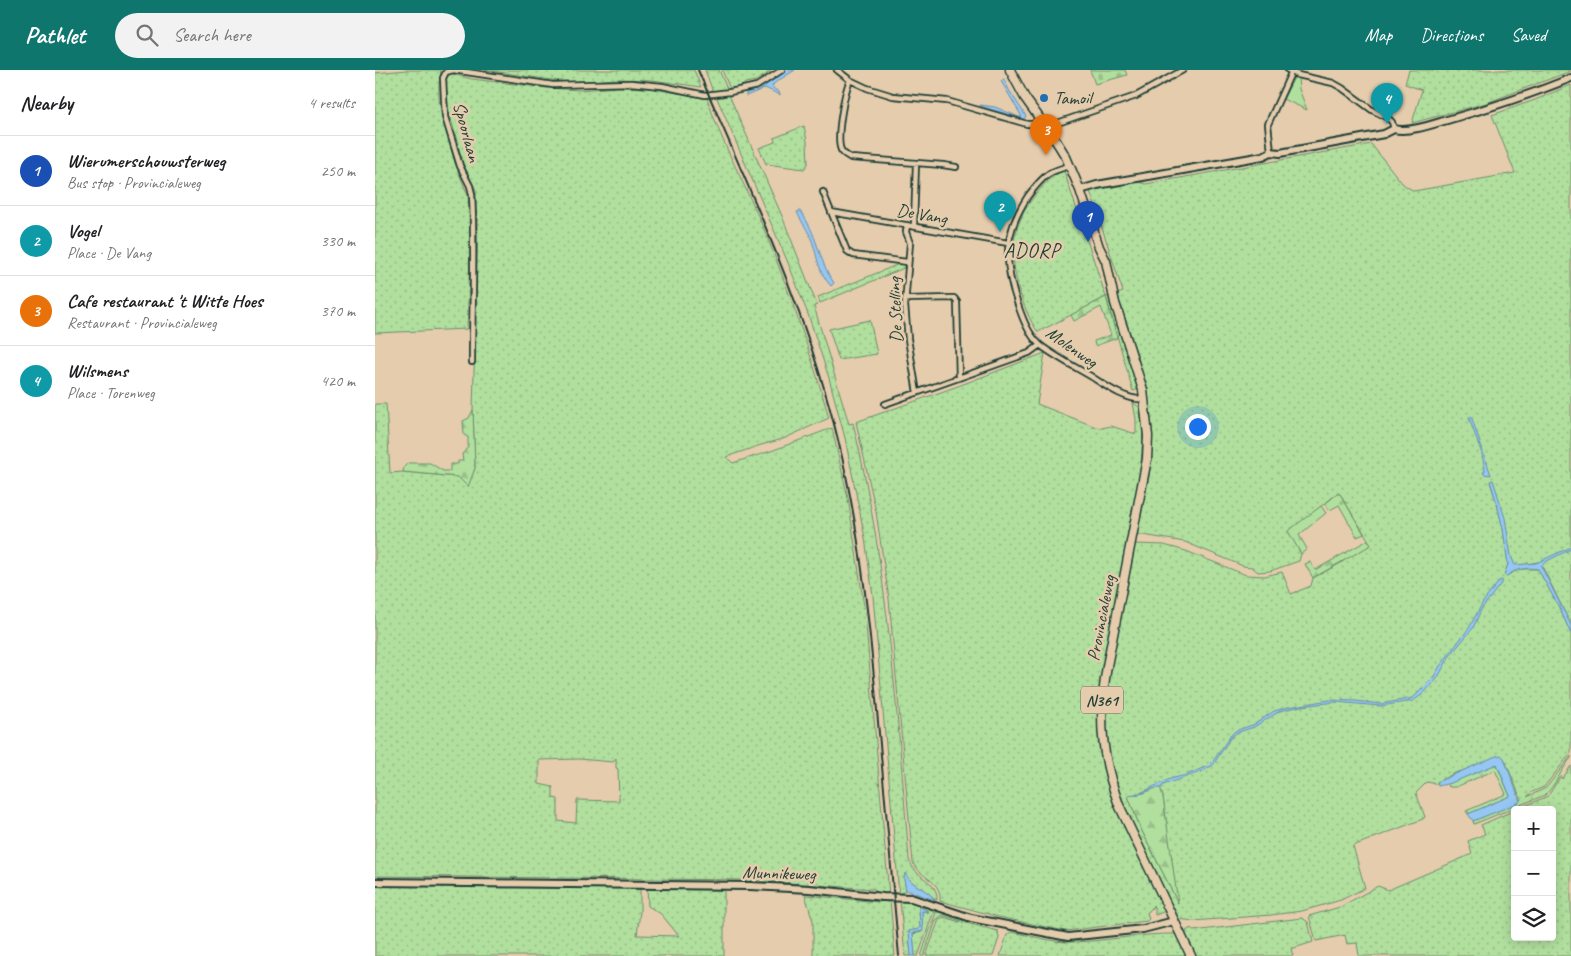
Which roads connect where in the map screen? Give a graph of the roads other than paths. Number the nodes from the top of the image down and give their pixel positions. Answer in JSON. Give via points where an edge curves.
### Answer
{"nodes":[{"id":1,"x":782,"y":70,"type":"edge"},
{"id":2,"x":837,"y":70,"type":"edge"},
{"id":3,"x":1010,"y":70,"type":"edge"},
{"id":4,"x":1180,"y":71,"type":"edge"},
{"id":5,"x":1290,"y":71,"type":"edge"},
{"id":6,"x":1571,"y":78,"type":"edge"},
{"id":7,"x":850,"y":80,"type":"junction"},
{"id":8,"x":1040,"y":119,"type":"junction"},
{"id":9,"x":1046,"y":127,"type":"junction"},
{"id":10,"x":1395,"y":129,"type":"junction"},
{"id":11,"x":1271,"y":152,"type":"junction"},
{"id":12,"x":916,"y":163,"type":"junction"},
{"id":13,"x":1070,"y":165,"type":"junction"},
{"id":14,"x":956,"y":167,"type":"dead end"},
{"id":15,"x":1080,"y":190,"type":"junction"},
{"id":16,"x":823,"y":192,"type":"dead end"},
{"id":17,"x":831,"y":212,"type":"junction"},
{"id":18,"x":907,"y":225,"type":"junction"},
{"id":19,"x":914,"y":226,"type":"junction"},
{"id":20,"x":1007,"y":243,"type":"junction"},
{"id":21,"x":907,"y":262,"type":"junction"},
{"id":22,"x":905,"y":299,"type":"junction"},
{"id":23,"x":1041,"y":345,"type":"junction"},
{"id":24,"x":472,"y":362,"type":"dead end"},
{"id":25,"x":959,"y":378,"type":"junction"},
{"id":26,"x":917,"y":393,"type":"junction"},
{"id":27,"x":1144,"y":399,"type":"junction"},
{"id":28,"x":885,"y":404,"type":"dead end"},
{"id":29,"x":375,"y":882,"type":"edge"},
{"id":30,"x":1174,"y":921,"type":"junction"},
{"id":31,"x":1191,"y":956,"type":"edge"}],
"edges":[{"from":1,"to":24,"type":"street","name":"Spoorlaan","via":[[757,86],[709,95],[648,85],[553,86],[453,70],[446,72],[443,78],[445,117],[472,194]]},
{"from":2,"to":7,"type":"street"},
{"from":3,"to":8,"type":"main road","name":"Provincialeweg","number":"N361"},
{"from":4,"to":9,"type":"street","via":[[1128,99]]},
{"from":5,"to":10,"type":"street","via":[[1343,88],[1388,118]]},
{"from":5,"to":11,"type":"street","via":[[1268,124]]},
{"from":6,"to":10,"type":"street","via":[[1484,110],[1402,131]]},
{"from":7,"to":8,"type":"street","via":[[893,96],[947,101],[1027,124]]},
{"from":7,"to":12,"type":"street","via":[[840,126],[840,148],[844,154],[851,158]]},
{"from":8,"to":9,"type":"main road","name":"Provincialeweg","number":"N361"},
{"from":9,"to":13,"type":"main road","name":"Provincialeweg","number":"N361"},
{"from":10,"to":11,"type":"street","via":[[1384,134]]},
{"from":11,"to":15,"type":"street"},
{"from":12,"to":14,"type":"street"},
{"from":12,"to":19,"type":"street"},
{"from":13,"to":15,"type":"main road","name":"Provincialeweg","number":"N361"},
{"from":13,"to":20,"type":"street","name":"Molenweg","via":[[1050,173],[1032,191],[1020,209]]},
{"from":15,"to":27,"type":"main road","name":"Provincialeweg","number":"N361"},
{"from":16,"to":17,"type":"street"},
{"from":17,"to":18,"type":"street","name":"De Vang"},
{"from":17,"to":21,"type":"street","via":[[847,251],[853,255]]},
{"from":18,"to":19,"type":"street","name":"De Vang"},
{"from":18,"to":21,"type":"street","name":"De Stelling","via":[[910,243]]},
{"from":19,"to":20,"type":"street","name":"De Vang"},
{"from":20,"to":23,"type":"street","name":"Molenweg","via":[[1008,262],[1022,318]]},
{"from":21,"to":22,"type":"street","name":"De Stelling"},
{"from":22,"to":25,"type":"street","via":[[954,298],[957,302]]},
{"from":22,"to":26,"type":"street","name":"De Stelling","via":[[907,338]]},
{"from":23,"to":25,"type":"street","via":[[1029,353]]},
{"from":23,"to":27,"type":"street","name":"Molenweg","via":[[1108,386],[1132,398]]},
{"from":25,"to":26,"type":"street"},
{"from":26,"to":28,"type":"street"},
{"from":27,"to":30,"type":"main road","name":"Provincialeweg","number":"N361","via":[[1147,459],[1105,676],[1101,732],[1110,779],[1119,805]]},
{"from":29,"to":30,"type":"street","name":"Munnikeweg","via":[[816,890],[911,898],[971,918],[1067,937],[1143,929]]},
{"from":30,"to":31,"type":"main road","name":"Provincialeweg","number":"N361"}]}
